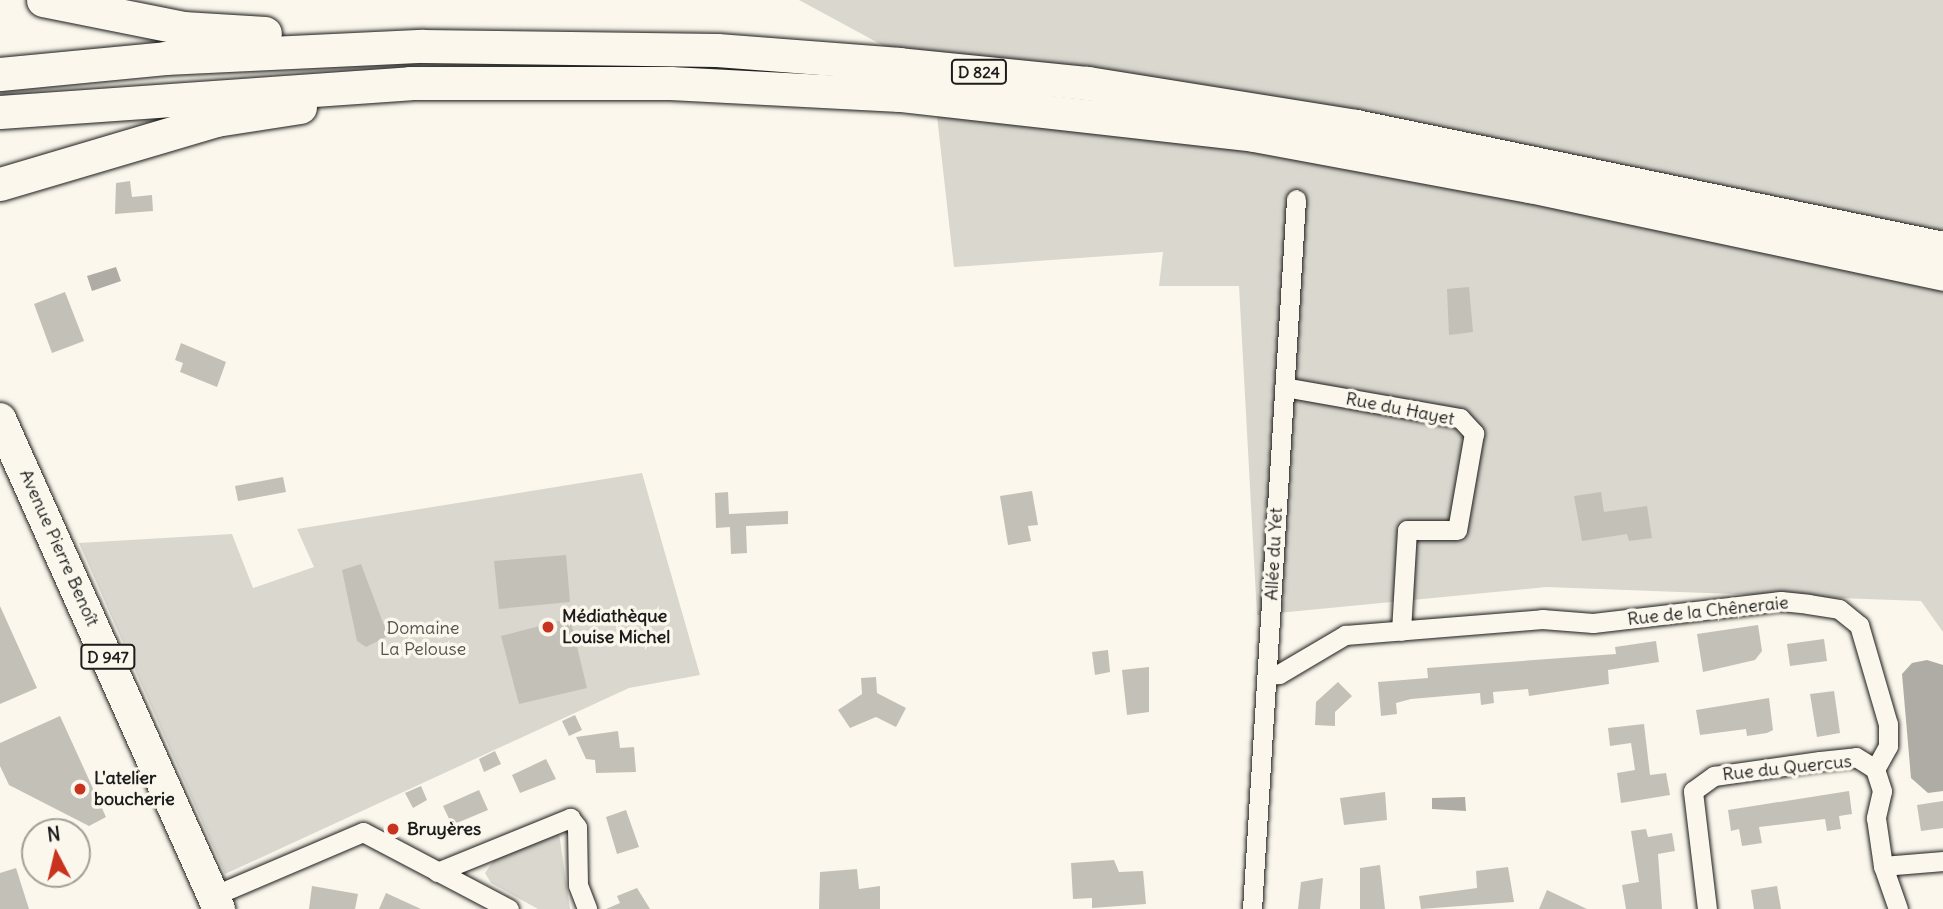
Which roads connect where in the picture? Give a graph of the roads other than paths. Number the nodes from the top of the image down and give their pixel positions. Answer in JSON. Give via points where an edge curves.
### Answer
{"nodes":[{"id":1,"x":43,"y":0,"type":"edge"},
{"id":2,"x":625,"y":47,"type":"junction"},
{"id":3,"x":0,"y":74,"type":"edge"},
{"id":4,"x":533,"y":82,"type":"junction"},
{"id":5,"x":0,"y":112,"type":"edge"},
{"id":6,"x":0,"y":184,"type":"edge"},
{"id":7,"x":1296,"y":199,"type":"dead end"},
{"id":8,"x":1943,"y":248,"type":"edge"},
{"id":9,"x":1943,"y":274,"type":"edge"},
{"id":10,"x":1284,"y":387,"type":"junction"},
{"id":11,"x":0,"y":419,"type":"edge"},
{"id":12,"x":1401,"y":631,"type":"junction"},
{"id":13,"x":1267,"y":675,"type":"junction"},
{"id":14,"x":1875,"y":769,"type":"junction"},
{"id":15,"x":1943,"y":861,"type":"edge"},
{"id":16,"x":1883,"y":866,"type":"junction"},
{"id":17,"x":437,"y":872,"type":"junction"},
{"id":18,"x":216,"y":903,"type":"edge"},
{"id":19,"x":509,"y":909,"type":"edge"},
{"id":20,"x":587,"y":909,"type":"edge"},
{"id":21,"x":1252,"y":909,"type":"edge"},
{"id":22,"x":1707,"y":909,"type":"edge"},
{"id":23,"x":1898,"y":909,"type":"edge"}],
"edges":[{"from":1,"to":2,"type":"highway","via":[[213,32],[497,31]]},
{"from":2,"to":3,"type":"highway","number":"D 824","via":[[341,48]]},
{"from":2,"to":8,"type":"highway","number":"D 824","via":[[808,56],[1142,91],[1356,126]]},
{"from":4,"to":5,"type":"highway","number":"D 824","via":[[290,88]]},
{"from":4,"to":6,"type":"highway","via":[[216,120]]},
{"from":4,"to":9,"type":"highway","number":"D 824","via":[[806,88],[1080,112],[1254,135],[1530,186]]},
{"from":7,"to":10,"type":"street","name":"Allée du Yet"},
{"from":10,"to":12,"type":"street","name":"Rue du Hayet","via":[[1460,418],[1474,433],[1457,530],[1408,530]]},
{"from":10,"to":13,"type":"street","name":"Allée du Yet"},
{"from":11,"to":18,"type":"main road","name":"Avenue Pierre Benoît","number":"D 947"},
{"from":12,"to":13,"type":"street","name":"Rue de la Chêneraie","via":[[1345,635],[1279,674]]},
{"from":12,"to":14,"type":"street","name":"Rue de la Chêneraie","via":[[1542,619],[1593,623],[1781,601],[1839,609],[1859,625],[1888,724],[1888,746]]},
{"from":13,"to":21,"type":"street","name":"Allée du Yet"},
{"from":14,"to":16,"type":"street","name":"Rue de la Chêneraie","via":[[1882,790],[1876,818]]},
{"from":14,"to":22,"type":"street","name":"Rue du Quercus","via":[[1856,757],[1820,761],[1714,776],[1693,791]]},
{"from":15,"to":16,"type":"street"},
{"from":16,"to":23,"type":"street","name":"Rue de la Chêneraie"},
{"from":17,"to":18,"type":"street","via":[[363,832]]},
{"from":17,"to":19,"type":"street"},
{"from":17,"to":20,"type":"street","via":[[570,818],[577,827],[578,885]]}]}
